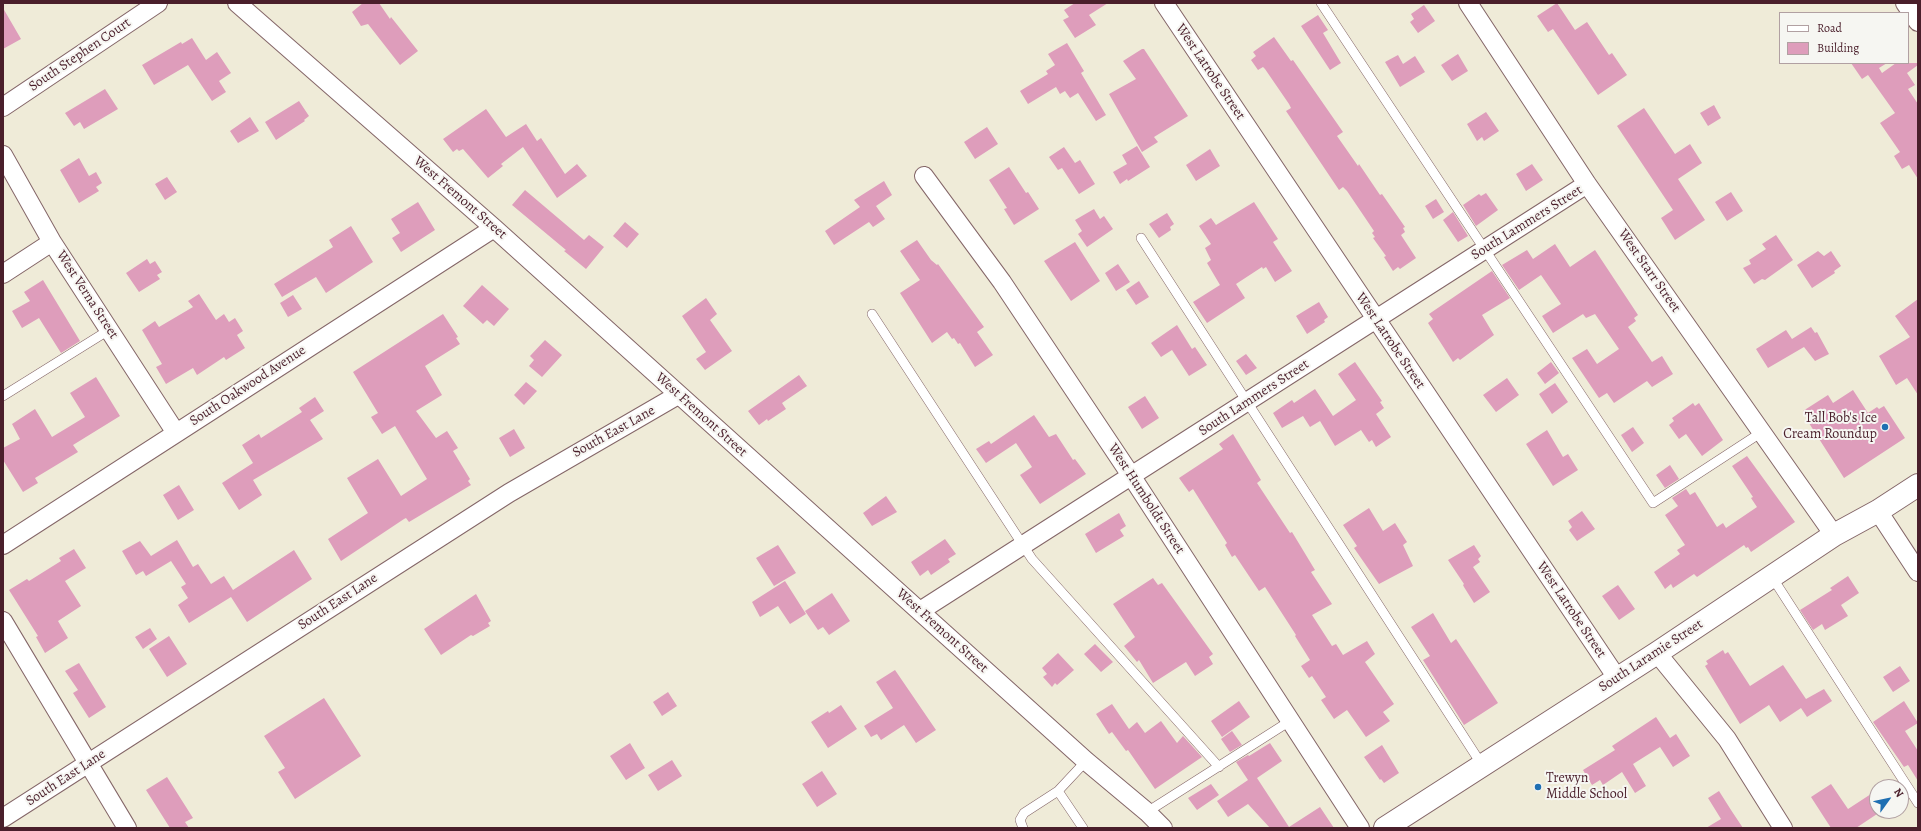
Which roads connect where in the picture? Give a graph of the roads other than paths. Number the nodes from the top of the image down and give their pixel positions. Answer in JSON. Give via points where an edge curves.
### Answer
{"nodes":[{"id":1,"x":158,"y":3,"type":"edge"},
{"id":2,"x":237,"y":3,"type":"edge"},
{"id":3,"x":1164,"y":3,"type":"edge"},
{"id":4,"x":1322,"y":3,"type":"edge"},
{"id":5,"x":1468,"y":3,"type":"edge"},
{"id":6,"x":1905,"y":3,"type":"edge"},
{"id":7,"x":1918,"y":22,"type":"edge"},
{"id":8,"x":3,"y":107,"type":"edge"},
{"id":9,"x":3,"y":155,"type":"edge"},
{"id":10,"x":924,"y":176,"type":"dead end"},
{"id":11,"x":1587,"y":184,"type":"junction"},
{"id":12,"x":494,"y":228,"type":"junction"},
{"id":13,"x":1141,"y":238,"type":"dead end"},
{"id":14,"x":52,"y":242,"type":"junction"},
{"id":15,"x":1485,"y":249,"type":"junction"},
{"id":16,"x":3,"y":274,"type":"edge"},
{"id":17,"x":872,"y":314,"type":"dead end"},
{"id":18,"x":1375,"y":319,"type":"junction"},
{"id":19,"x":109,"y":330,"type":"junction"},
{"id":20,"x":3,"y":396,"type":"edge"},
{"id":21,"x":678,"y":396,"type":"junction"},
{"id":22,"x":1247,"y":402,"type":"junction"},
{"id":23,"x":1762,"y":432,"type":"junction"},
{"id":24,"x":176,"y":433,"type":"junction"},
{"id":25,"x":1132,"y":477,"type":"junction"},
{"id":26,"x":1918,"y":485,"type":"edge"},
{"id":27,"x":1878,"y":511,"type":"junction"},
{"id":28,"x":1834,"y":535,"type":"junction"},
{"id":29,"x":3,"y":545,"type":"edge"},
{"id":30,"x":1023,"y":546,"type":"junction"},
{"id":31,"x":1918,"y":572,"type":"edge"},
{"id":32,"x":1772,"y":577,"type":"junction"},
{"id":33,"x":920,"y":611,"type":"junction"},
{"id":34,"x":3,"y":621,"type":"edge"},
{"id":35,"x":1657,"y":654,"type":"junction"},
{"id":36,"x":1617,"y":678,"type":"junction"},
{"id":37,"x":1290,"y":721,"type":"junction"},
{"id":38,"x":1086,"y":761,"type":"junction"},
{"id":39,"x":88,"y":763,"type":"junction"},
{"id":40,"x":1482,"y":765,"type":"junction"},
{"id":41,"x":1219,"y":767,"type":"junction"},
{"id":42,"x":1058,"y":791,"type":"junction"},
{"id":43,"x":1918,"y":803,"type":"edge"},
{"id":44,"x":1147,"y":812,"type":"junction"},
{"id":45,"x":3,"y":818,"type":"edge"},
{"id":46,"x":127,"y":828,"type":"edge"},
{"id":47,"x":1023,"y":828,"type":"edge"},
{"id":48,"x":1083,"y":828,"type":"edge"},
{"id":49,"x":1163,"y":828,"type":"edge"},
{"id":50,"x":1360,"y":828,"type":"edge"},
{"id":51,"x":1385,"y":828,"type":"edge"},
{"id":52,"x":1783,"y":828,"type":"edge"}],
"edges":[{"from":1,"to":8,"type":"street","name":"South Stephen Court"},
{"from":2,"to":12,"type":"street","name":"West Fremont Street"},
{"from":3,"to":18,"type":"street","name":"West Latrobe Street"},
{"from":4,"to":15,"type":"lane"},
{"from":5,"to":11,"type":"street","name":"West Starr Street"},
{"from":6,"to":7,"type":"street"},
{"from":9,"to":14,"type":"street","name":"West Verna Street"},
{"from":10,"to":25,"type":"street","name":"West Humboldt Street","via":[[984,256]]},
{"from":11,"to":15,"type":"street","name":"South Lammers Street"},
{"from":11,"to":23,"type":"street","name":"West Starr Street"},
{"from":12,"to":21,"type":"street","name":"West Fremont Street"},
{"from":12,"to":24,"type":"street","name":"South Oakwood Avenue"},
{"from":13,"to":22,"type":"lane"},
{"from":14,"to":16,"type":"street"},
{"from":14,"to":19,"type":"street","name":"West Verna Street"},
{"from":15,"to":18,"type":"street","name":"South Lammers Street"},
{"from":15,"to":23,"type":"lane","via":[[1653,502]]},
{"from":17,"to":30,"type":"lane"},
{"from":18,"to":22,"type":"street","name":"South Lammers Street"},
{"from":18,"to":36,"type":"street","name":"West Latrobe Street"},
{"from":19,"to":20,"type":"lane"},
{"from":19,"to":24,"type":"street","name":"West Verna Street"},
{"from":21,"to":33,"type":"street","name":"West Fremont Street"},
{"from":21,"to":39,"type":"street","name":"South East Lane","via":[[509,493]]},
{"from":22,"to":25,"type":"street","name":"South Lammers Street"},
{"from":22,"to":40,"type":"lane"},
{"from":23,"to":28,"type":"street","name":"West Starr Street"},
{"from":24,"to":29,"type":"street","name":"South Oakwood Avenue"},
{"from":25,"to":30,"type":"street","name":"South Lammers Street"},
{"from":25,"to":37,"type":"street","name":"West Humboldt Street"},
{"from":26,"to":27,"type":"street","name":"South Laramie Street"},
{"from":27,"to":28,"type":"street","name":"South Laramie Street"},
{"from":27,"to":31,"type":"street"},
{"from":28,"to":32,"type":"street","name":"South Laramie Street"},
{"from":30,"to":33,"type":"street","name":"South Lammers Street"},
{"from":30,"to":41,"type":"lane","via":[[1037,565]]},
{"from":32,"to":35,"type":"street","name":"South Laramie Street"},
{"from":32,"to":43,"type":"lane"},
{"from":33,"to":38,"type":"street","name":"West Fremont Street"},
{"from":34,"to":39,"type":"street"},
{"from":35,"to":36,"type":"street","name":"South Laramie Street"},
{"from":35,"to":52,"type":"street","via":[[1727,739]]},
{"from":36,"to":40,"type":"street","name":"South Laramie Street"},
{"from":37,"to":41,"type":"lane"},
{"from":37,"to":50,"type":"street","name":"West Humboldt Street"},
{"from":38,"to":42,"type":"lane"},
{"from":38,"to":44,"type":"street","name":"West Fremont Street"},
{"from":39,"to":45,"type":"street","name":"South East Lane"},
{"from":39,"to":46,"type":"street"},
{"from":40,"to":51,"type":"street","name":"South Laramie Street"},
{"from":41,"to":44,"type":"lane"},
{"from":42,"to":47,"type":"lane","via":[[1024,813],[1020,820]]},
{"from":42,"to":48,"type":"lane"},
{"from":44,"to":49,"type":"street","name":"West Fremont Street"}]}
